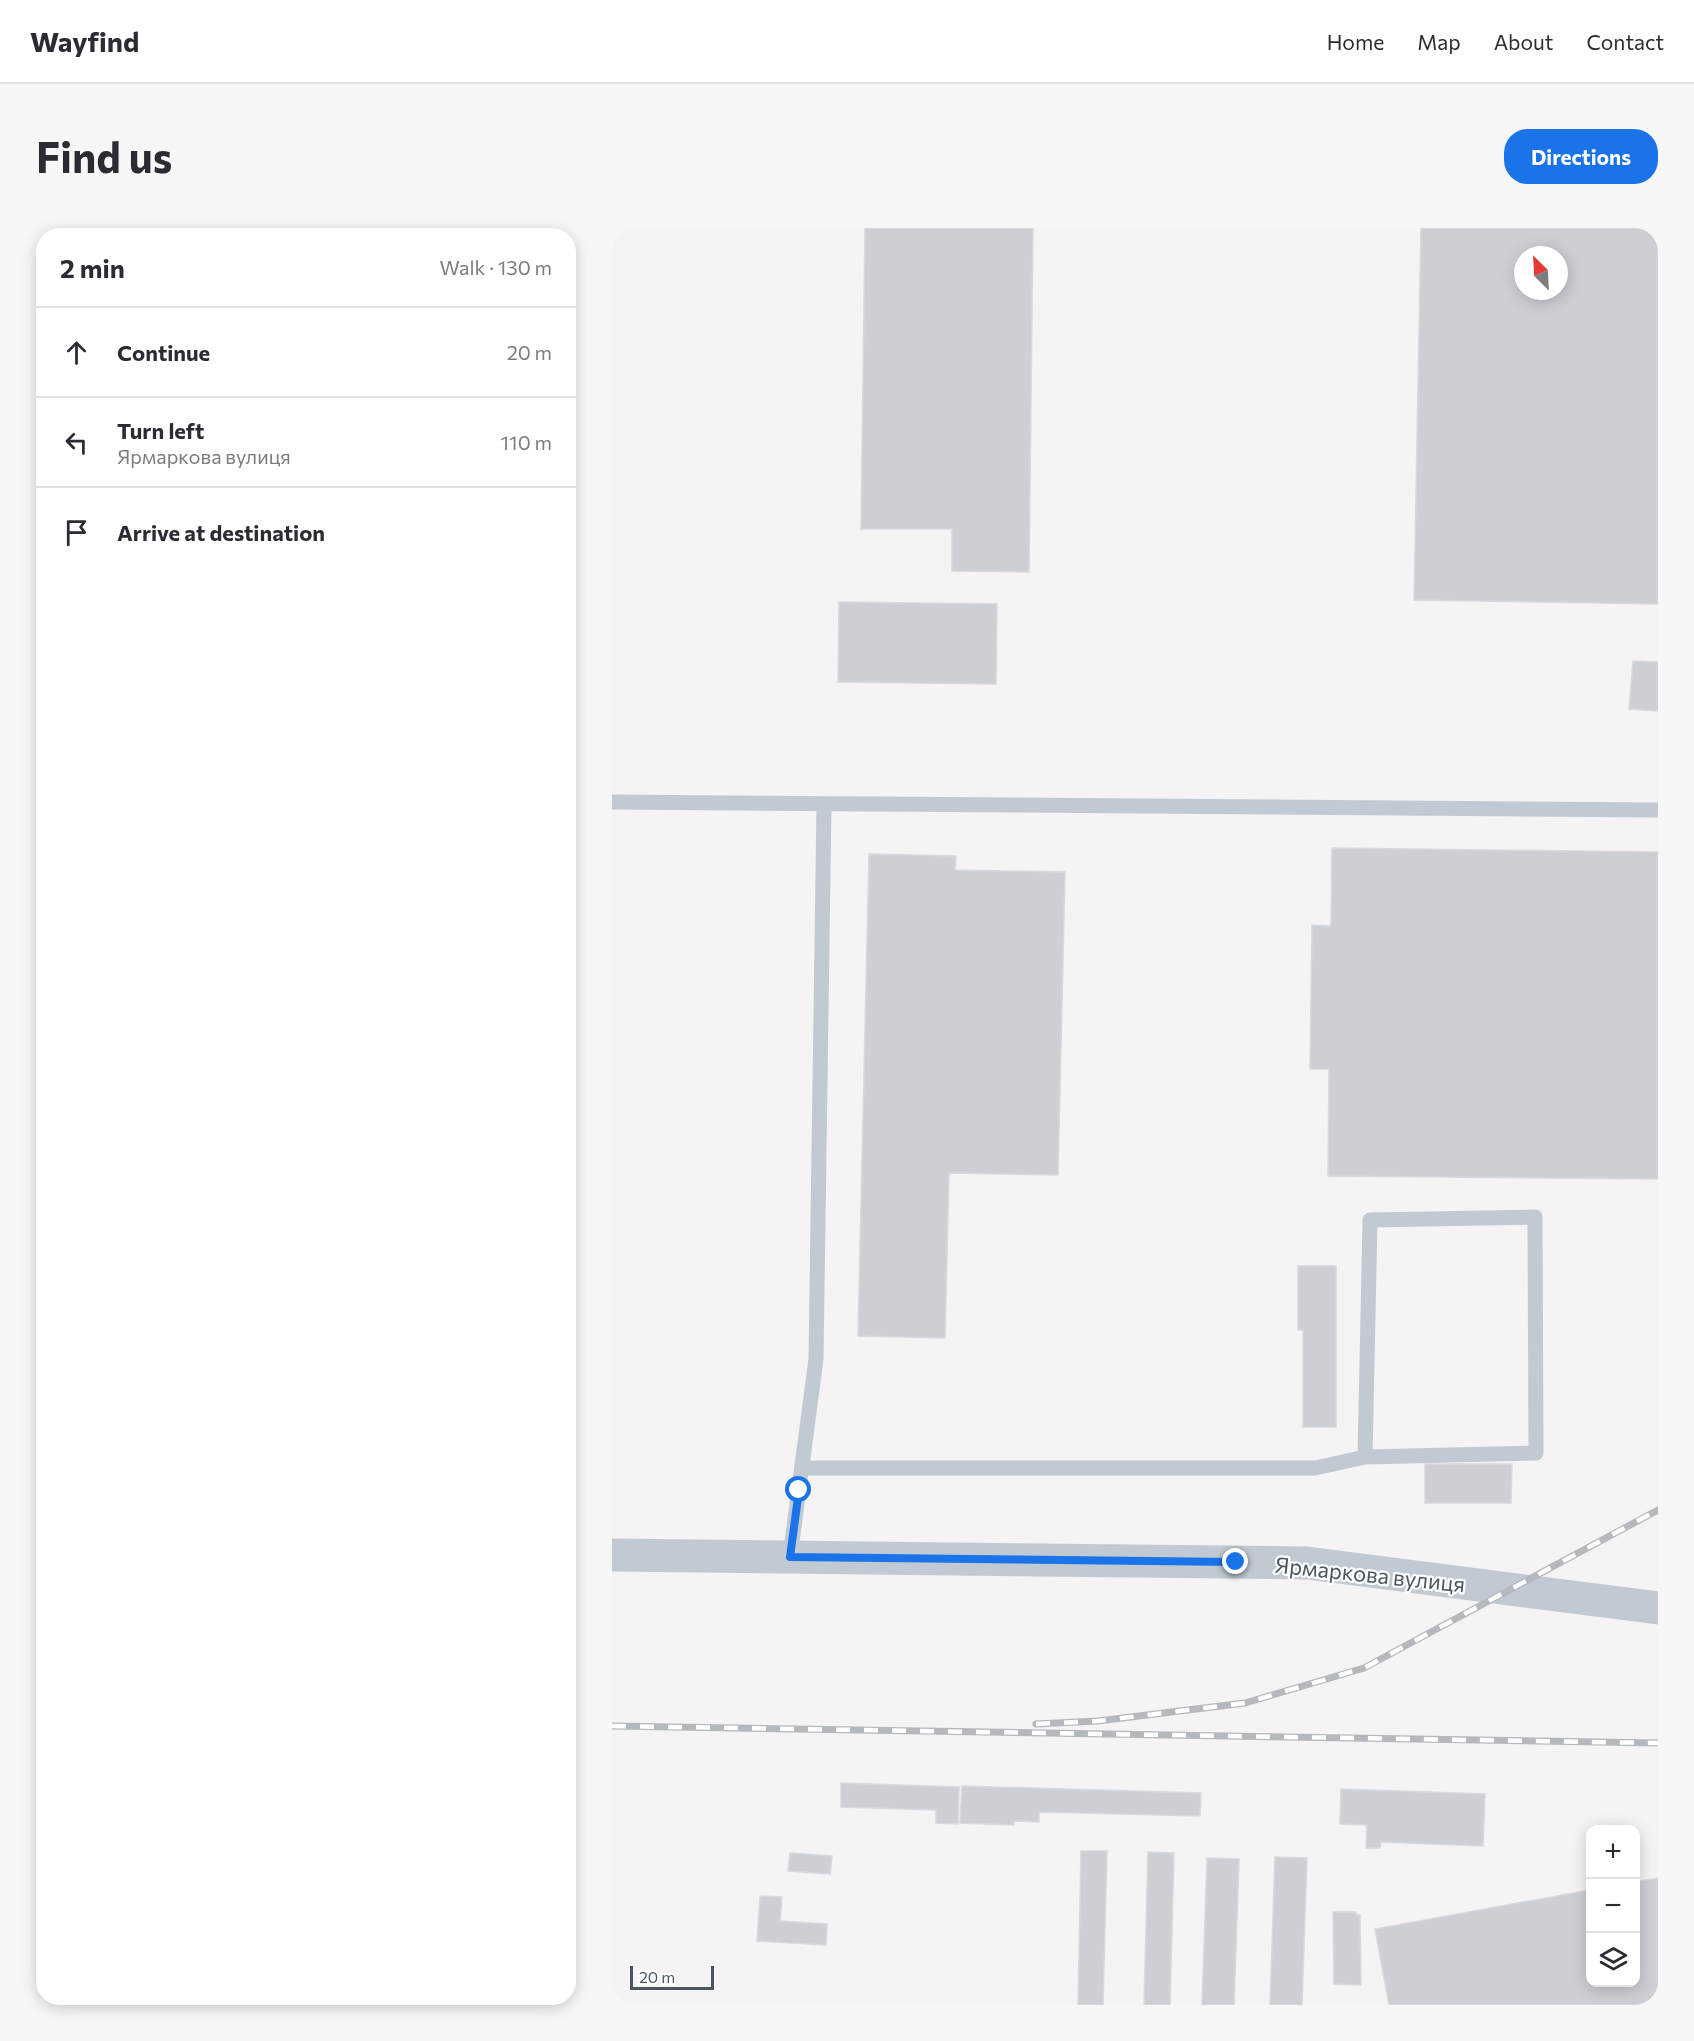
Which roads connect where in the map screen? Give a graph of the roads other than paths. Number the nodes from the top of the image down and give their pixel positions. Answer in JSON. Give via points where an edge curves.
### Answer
{"nodes":[{"id":1,"x":612,"y":802,"type":"edge"},
{"id":2,"x":824,"y":805,"type":"junction"},
{"id":3,"x":1658,"y":810,"type":"edge"},
{"id":4,"x":1365,"y":1457,"type":"junction"},
{"id":5,"x":802,"y":1468,"type":"junction"},
{"id":6,"x":612,"y":1555,"type":"edge"},
{"id":7,"x":790,"y":1557,"type":"junction"},
{"id":8,"x":1658,"y":1608,"type":"edge"}],
"edges":[{"from":1,"to":2,"type":"lane"},
{"from":2,"to":3,"type":"lane"},
{"from":2,"to":5,"type":"lane","via":[[816,1359]]},
{"from":4,"to":4,"type":"lane","via":[[1370,1221],[1535,1217],[1536,1454]]},
{"from":4,"to":5,"type":"lane","via":[[1316,1468]]},
{"from":5,"to":7,"type":"lane"},
{"from":6,"to":7,"type":"street","name":"Ярмаркова вулиця"},
{"from":7,"to":8,"type":"street","name":"Ярмаркова вулиця","via":[[1307,1563]]}]}
